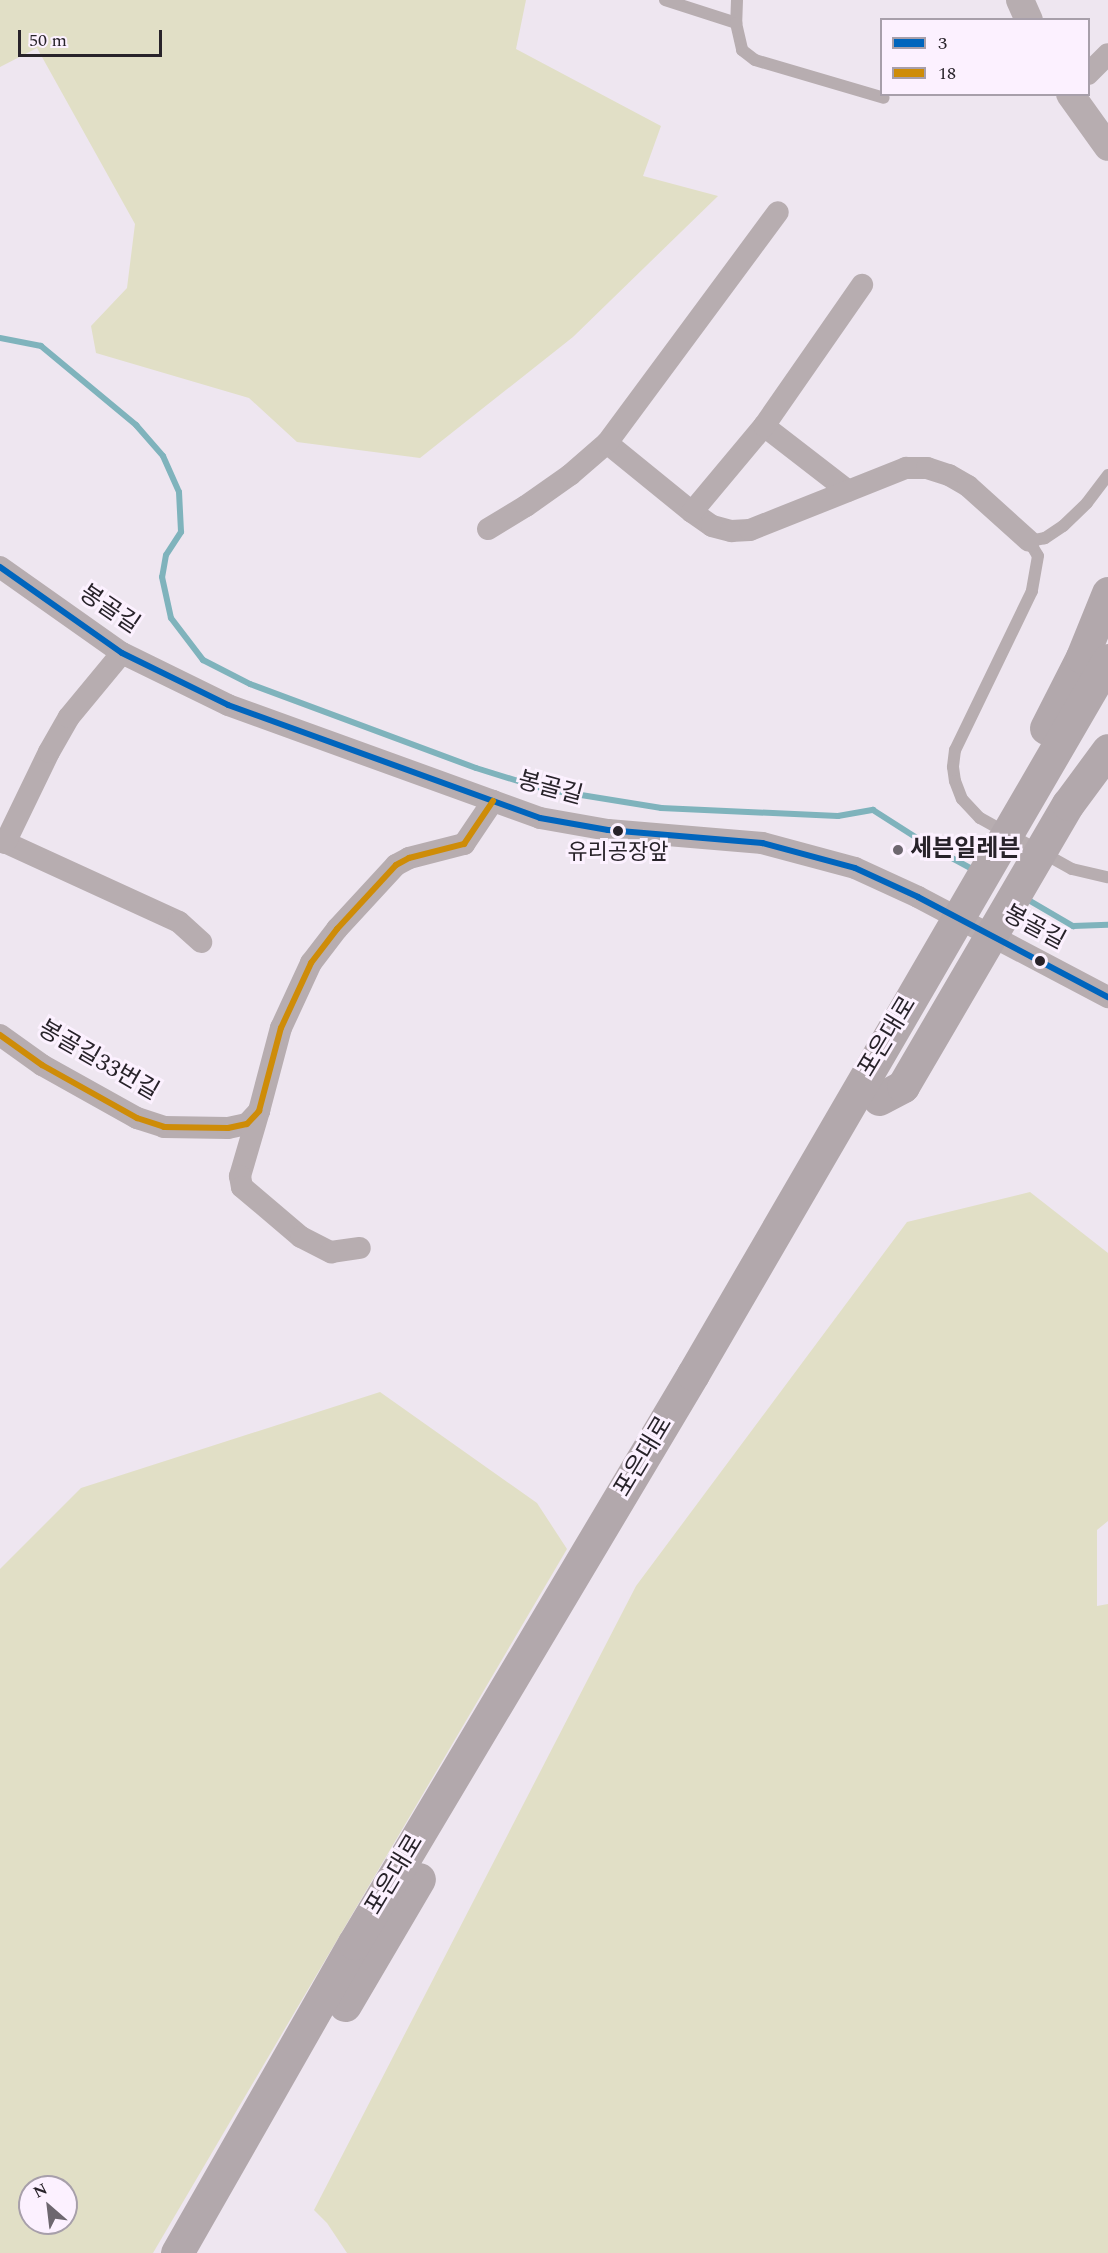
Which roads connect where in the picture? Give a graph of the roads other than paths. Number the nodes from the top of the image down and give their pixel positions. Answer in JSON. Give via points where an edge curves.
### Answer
{"nodes":[{"id":1,"x":665,"y":0,"type":"edge"},
{"id":2,"x":737,"y":0,"type":"edge"},
{"id":3,"x":1020,"y":0,"type":"edge"},
{"id":4,"x":1028,"y":18,"type":"edge"},
{"id":5,"x":736,"y":23,"type":"junction"},
{"id":6,"x":1108,"y":54,"type":"edge"},
{"id":7,"x":1090,"y":73,"type":"edge"},
{"id":8,"x":1071,"y":96,"type":"edge"},
{"id":9,"x":885,"y":98,"type":"dead end"},
{"id":10,"x":1108,"y":147,"type":"edge"},
{"id":11,"x":778,"y":212,"type":"dead end"},
{"id":12,"x":861,"y":285,"type":"dead end"},
{"id":13,"x":764,"y":426,"type":"junction"},
{"id":14,"x":607,"y":443,"type":"junction"},
{"id":15,"x":1108,"y":475,"type":"edge"},
{"id":16,"x":848,"y":491,"type":"junction"},
{"id":17,"x":692,"y":512,"type":"junction"},
{"id":18,"x":488,"y":528,"type":"dead end"},
{"id":19,"x":1029,"y":541,"type":"junction"},
{"id":20,"x":0,"y":567,"type":"edge"},
{"id":21,"x":1108,"y":593,"type":"edge"},
{"id":22,"x":122,"y":653,"type":"junction"},
{"id":23,"x":1108,"y":660,"type":"edge"},
{"id":24,"x":1108,"y":699,"type":"edge"},
{"id":25,"x":1108,"y":750,"type":"edge"},
{"id":26,"x":1043,"y":794,"type":"junction"},
{"id":27,"x":493,"y":801,"type":"junction"},
{"id":28,"x":3,"y":841,"type":"edge"},
{"id":29,"x":1108,"y":878,"type":"edge"},
{"id":30,"x":201,"y":942,"type":"dead end"},
{"id":31,"x":1108,"y":997,"type":"edge"},
{"id":32,"x":0,"y":1035,"type":"edge"},
{"id":33,"x":868,"y":1094,"type":"junction"},
{"id":34,"x":259,"y":1111,"type":"junction"},
{"id":35,"x":360,"y":1248,"type":"dead end"},
{"id":36,"x":177,"y":2253,"type":"edge"},
{"id":37,"x":203,"y":2253,"type":"edge"}],
"edges":[{"from":1,"to":5,"type":"lane"},
{"from":2,"to":5,"type":"lane"},
{"from":3,"to":4,"type":"street"},
{"from":5,"to":9,"type":"lane","via":[[742,50],[755,60]]},
{"from":6,"to":7,"type":"street"},
{"from":8,"to":10,"type":"street"},
{"from":11,"to":14,"type":"street"},
{"from":12,"to":13,"type":"street"},
{"from":13,"to":16,"type":"street"},
{"from":13,"to":17,"type":"street"},
{"from":14,"to":17,"type":"street"},
{"from":14,"to":18,"type":"street","via":[[570,475]]},
{"from":15,"to":19,"type":"lane","via":[[1088,503],[1063,526],[1045,538]]},
{"from":16,"to":17,"type":"street","via":[[750,530],[730,531],[712,526]]},
{"from":16,"to":19,"type":"street","via":[[906,468],[927,468],[968,486]]},
{"from":19,"to":29,"type":"lane","via":[[1038,556],[1032,591],[955,750],[955,782],[962,799],[980,818],[1072,869]]},
{"from":20,"to":22,"type":"street","name":"봉골길"},
{"from":21,"to":26,"type":"highway","via":[[1082,657]]},
{"from":22,"to":27,"type":"street","name":"봉골길","via":[[228,705]]},
{"from":22,"to":28,"type":"street","via":[[69,717]]},
{"from":23,"to":26,"type":"highway"},
{"from":24,"to":26,"type":"highway"},
{"from":25,"to":26,"type":"highway"},
{"from":26,"to":33,"type":"highway","via":[[860,1060]]},
{"from":26,"to":33,"type":"highway","via":[[903,1086]]},
{"from":27,"to":31,"type":"street","name":"봉골길","via":[[540,818],[575,825],[762,843],[836,862],[918,897]]},
{"from":27,"to":34,"type":"street","via":[[464,844],[409,858],[396,866],[331,937],[312,963],[281,1028]]},
{"from":28,"to":30,"type":"street","via":[[179,922]]},
{"from":32,"to":34,"type":"street","name":"봉골길33번길","via":[[42,1065],[136,1118],[164,1127],[228,1128],[247,1124]]},
{"from":33,"to":36,"type":"highway","name":"포은대로","via":[[687,1384],[354,1943]]},
{"from":33,"to":37,"type":"highway","name":"포은대로"},
{"from":34,"to":35,"type":"street","via":[[240,1176],[242,1187],[301,1237],[331,1252]]}]}
